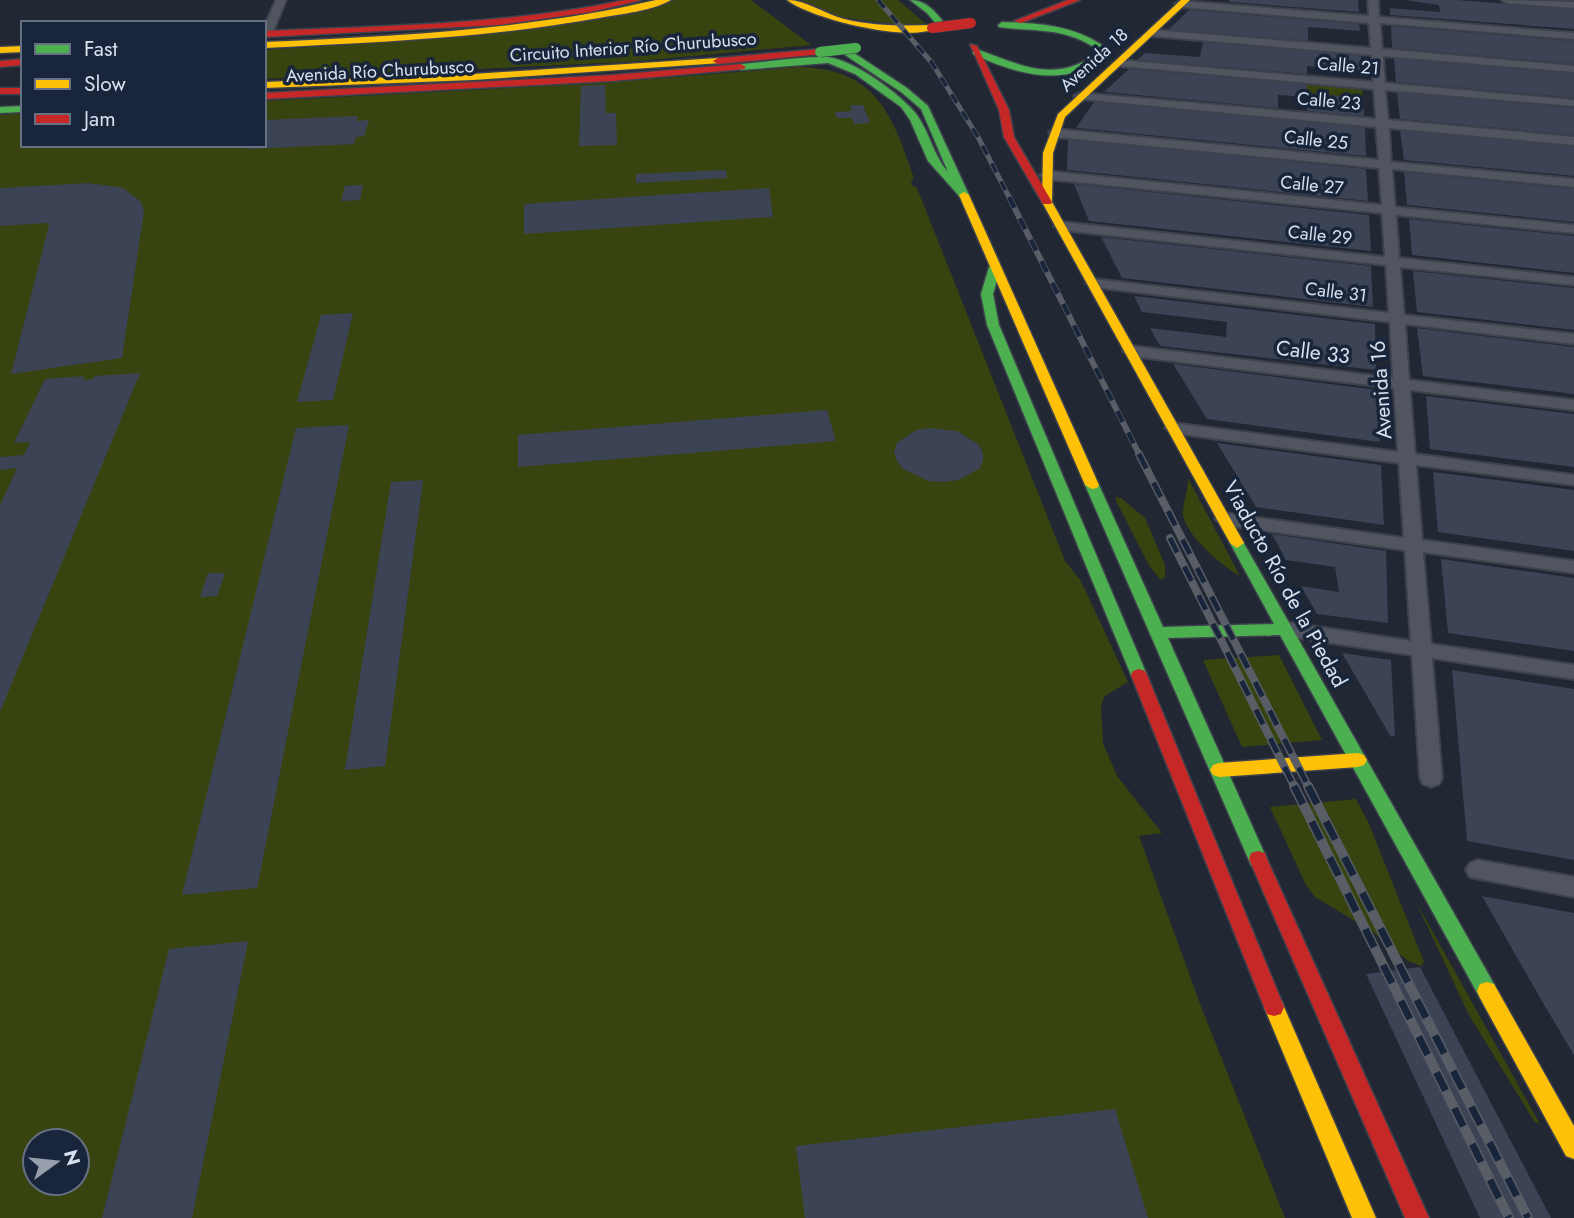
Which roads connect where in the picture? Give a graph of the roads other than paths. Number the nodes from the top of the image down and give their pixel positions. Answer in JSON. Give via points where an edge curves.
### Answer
{"nodes":[{"id":1,"x":281,"y":0,"type":"edge"},
{"id":2,"x":637,"y":0,"type":"edge"},
{"id":3,"x":667,"y":0,"type":"edge"},
{"id":4,"x":775,"y":0,"type":"edge"},
{"id":5,"x":791,"y":0,"type":"edge"},
{"id":6,"x":914,"y":0,"type":"edge"},
{"id":7,"x":935,"y":0,"type":"edge"},
{"id":8,"x":1076,"y":0,"type":"edge"},
{"id":9,"x":1373,"y":0,"type":"edge"},
{"id":10,"x":1507,"y":0,"type":"edge"},
{"id":11,"x":1183,"y":2,"type":"edge"},
{"id":12,"x":1054,"y":5,"type":"junction"},
{"id":13,"x":1574,"y":5,"type":"edge"},
{"id":14,"x":1374,"y":20,"type":"junction"},
{"id":15,"x":477,"y":24,"type":"junction"},
{"id":16,"x":1002,"y":25,"type":"junction"},
{"id":17,"x":810,"y":26,"type":"dead end"},
{"id":18,"x":969,"y":28,"type":"junction"},
{"id":19,"x":937,"y":30,"type":"junction"},
{"id":20,"x":1153,"y":33,"type":"junction"},
{"id":21,"x":266,"y":36,"type":"edge"},
{"id":22,"x":1574,"y":36,"type":"edge"},
{"id":23,"x":266,"y":38,"type":"edge"},
{"id":24,"x":266,"y":38,"type":"edge"},
{"id":25,"x":313,"y":42,"type":"junction"},
{"id":26,"x":21,"y":49,"type":"edge"},
{"id":27,"x":836,"y":49,"type":"junction"},
{"id":28,"x":0,"y":50,"type":"edge"},
{"id":29,"x":958,"y":51,"type":"dead end"},
{"id":30,"x":976,"y":52,"type":"junction"},
{"id":31,"x":1377,"y":52,"type":"junction"},
{"id":32,"x":21,"y":62,"type":"edge"},
{"id":33,"x":1119,"y":63,"type":"junction"},
{"id":34,"x":0,"y":64,"type":"edge"},
{"id":35,"x":1574,"y":69,"type":"edge"},
{"id":36,"x":436,"y":79,"type":"junction"},
{"id":37,"x":510,"y":83,"type":"junction"},
{"id":38,"x":266,"y":85,"type":"edge"},
{"id":39,"x":1379,"y":86,"type":"junction"},
{"id":40,"x":0,"y":91,"type":"edge"},
{"id":41,"x":21,"y":91,"type":"edge"},
{"id":42,"x":266,"y":96,"type":"edge"},
{"id":43,"x":1080,"y":96,"type":"junction"},
{"id":44,"x":21,"y":100,"type":"edge"},
{"id":45,"x":0,"y":101,"type":"edge"},
{"id":46,"x":1574,"y":103,"type":"edge"},
{"id":47,"x":21,"y":109,"type":"edge"},
{"id":48,"x":0,"y":110,"type":"edge"},
{"id":49,"x":1382,"y":124,"type":"junction"},
{"id":50,"x":1055,"y":133,"type":"junction"},
{"id":51,"x":1009,"y":137,"type":"junction"},
{"id":52,"x":1574,"y":141,"type":"edge"},
{"id":53,"x":1385,"y":165,"type":"junction"},
{"id":54,"x":1046,"y":175,"type":"junction"},
{"id":55,"x":1574,"y":183,"type":"edge"},
{"id":56,"x":1047,"y":202,"type":"junction"},
{"id":57,"x":1388,"y":211,"type":"junction"},
{"id":58,"x":1061,"y":226,"type":"junction"},
{"id":59,"x":1574,"y":229,"type":"edge"},
{"id":60,"x":1392,"y":262,"type":"junction"},
{"id":61,"x":995,"y":267,"type":"junction"},
{"id":62,"x":1574,"y":281,"type":"edge"},
{"id":63,"x":1093,"y":284,"type":"junction"},
{"id":64,"x":1396,"y":318,"type":"junction"},
{"id":65,"x":1574,"y":339,"type":"edge"},
{"id":66,"x":1131,"y":351,"type":"junction"},
{"id":67,"x":1401,"y":384,"type":"junction"},
{"id":68,"x":1574,"y":405,"type":"edge"},
{"id":69,"x":1174,"y":428,"type":"junction"},
{"id":70,"x":1407,"y":458,"type":"junction"},
{"id":71,"x":1574,"y":480,"type":"edge"},
{"id":72,"x":1224,"y":519,"type":"junction"},
{"id":73,"x":1413,"y":545,"type":"junction"},
{"id":74,"x":1574,"y":567,"type":"edge"},
{"id":75,"x":1285,"y":629,"type":"junction"},
{"id":76,"x":1158,"y":633,"type":"junction"},
{"id":77,"x":1421,"y":649,"type":"junction"},
{"id":78,"x":1574,"y":672,"type":"edge"},
{"id":79,"x":1358,"y":760,"type":"junction"},
{"id":80,"x":1219,"y":771,"type":"junction"},
{"id":81,"x":1431,"y":778,"type":"dead end"},
{"id":82,"x":1478,"y":870,"type":"dead end"},
{"id":83,"x":1574,"y":887,"type":"edge"},
{"id":84,"x":1574,"y":1147,"type":"edge"},
{"id":85,"x":1364,"y":1218,"type":"edge"},
{"id":86,"x":1417,"y":1218,"type":"edge"}],
"edges":[{"from":1,"to":21,"type":"street"},
{"from":2,"to":15,"type":"main road","name":"Avenida Río Churubusco","via":[[562,16]]},
{"from":3,"to":25,"type":"main road","name":"Circuito Interior Río Churubusco","via":[[550,27]]},
{"from":4,"to":17,"type":"main road"},
{"from":5,"to":19,"type":"main road","via":[[853,24]]},
{"from":6,"to":19,"type":"main road","via":[[930,11]]},
{"from":7,"to":18,"type":"main road","name":"Viaducto Río de la Piedad"},
{"from":8,"to":12,"type":"main road"},
{"from":9,"to":14,"type":"street","name":"Avenida 16"},
{"from":10,"to":13,"type":"street"},
{"from":11,"to":14,"type":"street"},
{"from":11,"to":20,"type":"main road","name":"Avenida 18"},
{"from":12,"to":16,"type":"main road"},
{"from":12,"to":18,"type":"main road"},
{"from":14,"to":22,"type":"street"},
{"from":14,"to":31,"type":"street","name":"Avenida 16"},
{"from":15,"to":23,"type":"main road","name":"Avenida Río Churubusco"},
{"from":15,"to":25,"type":"main road"},
{"from":16,"to":18,"type":"main road"},
{"from":16,"to":30,"type":"main road","via":[[1048,26],[1078,33],[1098,47],[1100,56],[1084,67],[1042,72],[1008,67]]},
{"from":18,"to":19,"type":"main road","bridge":true},
{"from":18,"to":30,"type":"main road","name":"Viaducto Río de la Piedad"},
{"from":19,"to":27,"type":"main road","name":"Circuito Interior Río Churubusco","via":[[882,45]]},
{"from":20,"to":31,"type":"street"},
{"from":20,"to":33,"type":"main road","name":"Avenida 18"},
{"from":24,"to":25,"type":"main road","name":"Circuito Interior Río Churubusco"},
{"from":26,"to":28,"type":"main road"},
{"from":27,"to":36,"type":"main road","name":"Circuito Interior Río Churubusco","via":[[678,65]]},
{"from":27,"to":37,"type":"main road","name":"Avenida Río Churubusco","via":[[814,60]]},
{"from":27,"to":61,"type":"main road","via":[[925,108]]},
{"from":29,"to":51,"type":"main road","via":[[987,108]]},
{"from":30,"to":51,"type":"main road","name":"Viaducto Río de la Piedad","via":[[1004,110]]},
{"from":31,"to":35,"type":"street"},
{"from":31,"to":39,"type":"street","name":"Avenida 16"},
{"from":32,"to":34,"type":"main road"},
{"from":33,"to":39,"type":"street","name":"Calle 21"},
{"from":33,"to":43,"type":"main road","name":"Avenida 18"},
{"from":36,"to":37,"type":"main road"},
{"from":36,"to":38,"type":"main road","name":"Circuito Interior Río Churubusco"},
{"from":37,"to":42,"type":"main road","name":"Avenida Río Churubusco"},
{"from":39,"to":46,"type":"street","name":"Calle 21"},
{"from":39,"to":49,"type":"street","name":"Avenida 16"},
{"from":40,"to":41,"type":"main road"},
{"from":43,"to":49,"type":"street","name":"Calle 23"},
{"from":43,"to":50,"type":"main road","name":"Avenida 18","via":[[1061,116]]},
{"from":44,"to":45,"type":"main road"},
{"from":47,"to":48,"type":"main road"},
{"from":49,"to":52,"type":"street","name":"Calle 23"},
{"from":49,"to":53,"type":"street","name":"Avenida 16"},
{"from":50,"to":53,"type":"street","name":"Calle 25"},
{"from":50,"to":54,"type":"main road","name":"Avenida 18"},
{"from":51,"to":56,"type":"main road","name":"Viaducto Río de la Piedad"},
{"from":53,"to":55,"type":"street","name":"Calle 25"},
{"from":53,"to":57,"type":"street","name":"Avenida 16"},
{"from":54,"to":56,"type":"main road","name":"Avenida 18"},
{"from":54,"to":57,"type":"street","name":"Calle 27"},
{"from":56,"to":58,"type":"main road","name":"Viaducto Río de la Piedad"},
{"from":57,"to":59,"type":"street","name":"Calle 27"},
{"from":57,"to":60,"type":"street","name":"Avenida 16"},
{"from":58,"to":60,"type":"street","name":"Calle 29"},
{"from":58,"to":63,"type":"main road","name":"Viaducto Río de la Piedad"},
{"from":60,"to":62,"type":"street","name":"Calle 29"},
{"from":60,"to":64,"type":"street","name":"Avenida 16"},
{"from":61,"to":76,"type":"main road"},
{"from":61,"to":85,"type":"main road","via":[[988,305],[1029,416]]},
{"from":63,"to":64,"type":"street","name":"Calle 31"},
{"from":63,"to":66,"type":"main road","name":"Viaducto Río de la Piedad"},
{"from":64,"to":65,"type":"street","name":"Calle 31"},
{"from":64,"to":67,"type":"street","name":"Avenida 16"},
{"from":66,"to":67,"type":"street","name":"Calle 33"},
{"from":66,"to":69,"type":"main road","name":"Viaducto Río de la Piedad"},
{"from":67,"to":68,"type":"street","name":"Calle 33"},
{"from":67,"to":70,"type":"street","name":"Avenida 16"},
{"from":69,"to":70,"type":"street"},
{"from":69,"to":72,"type":"main road","name":"Viaducto Río de la Piedad"},
{"from":70,"to":71,"type":"street"},
{"from":70,"to":73,"type":"street","name":"Avenida 16"},
{"from":72,"to":73,"type":"street"},
{"from":72,"to":75,"type":"main road","name":"Viaducto Río de la Piedad"},
{"from":73,"to":74,"type":"street"},
{"from":73,"to":77,"type":"street","name":"Avenida 16"},
{"from":75,"to":76,"type":"main road"},
{"from":75,"to":77,"type":"street"},
{"from":75,"to":79,"type":"main road","name":"Viaducto Río de la Piedad"},
{"from":76,"to":80,"type":"main road"},
{"from":77,"to":78,"type":"street"},
{"from":77,"to":81,"type":"street","name":"Avenida 16"},
{"from":79,"to":80,"type":"main road"},
{"from":79,"to":84,"type":"main road","name":"Viaducto Río de la Piedad"},
{"from":80,"to":86,"type":"main road"},
{"from":82,"to":83,"type":"street"}]}
